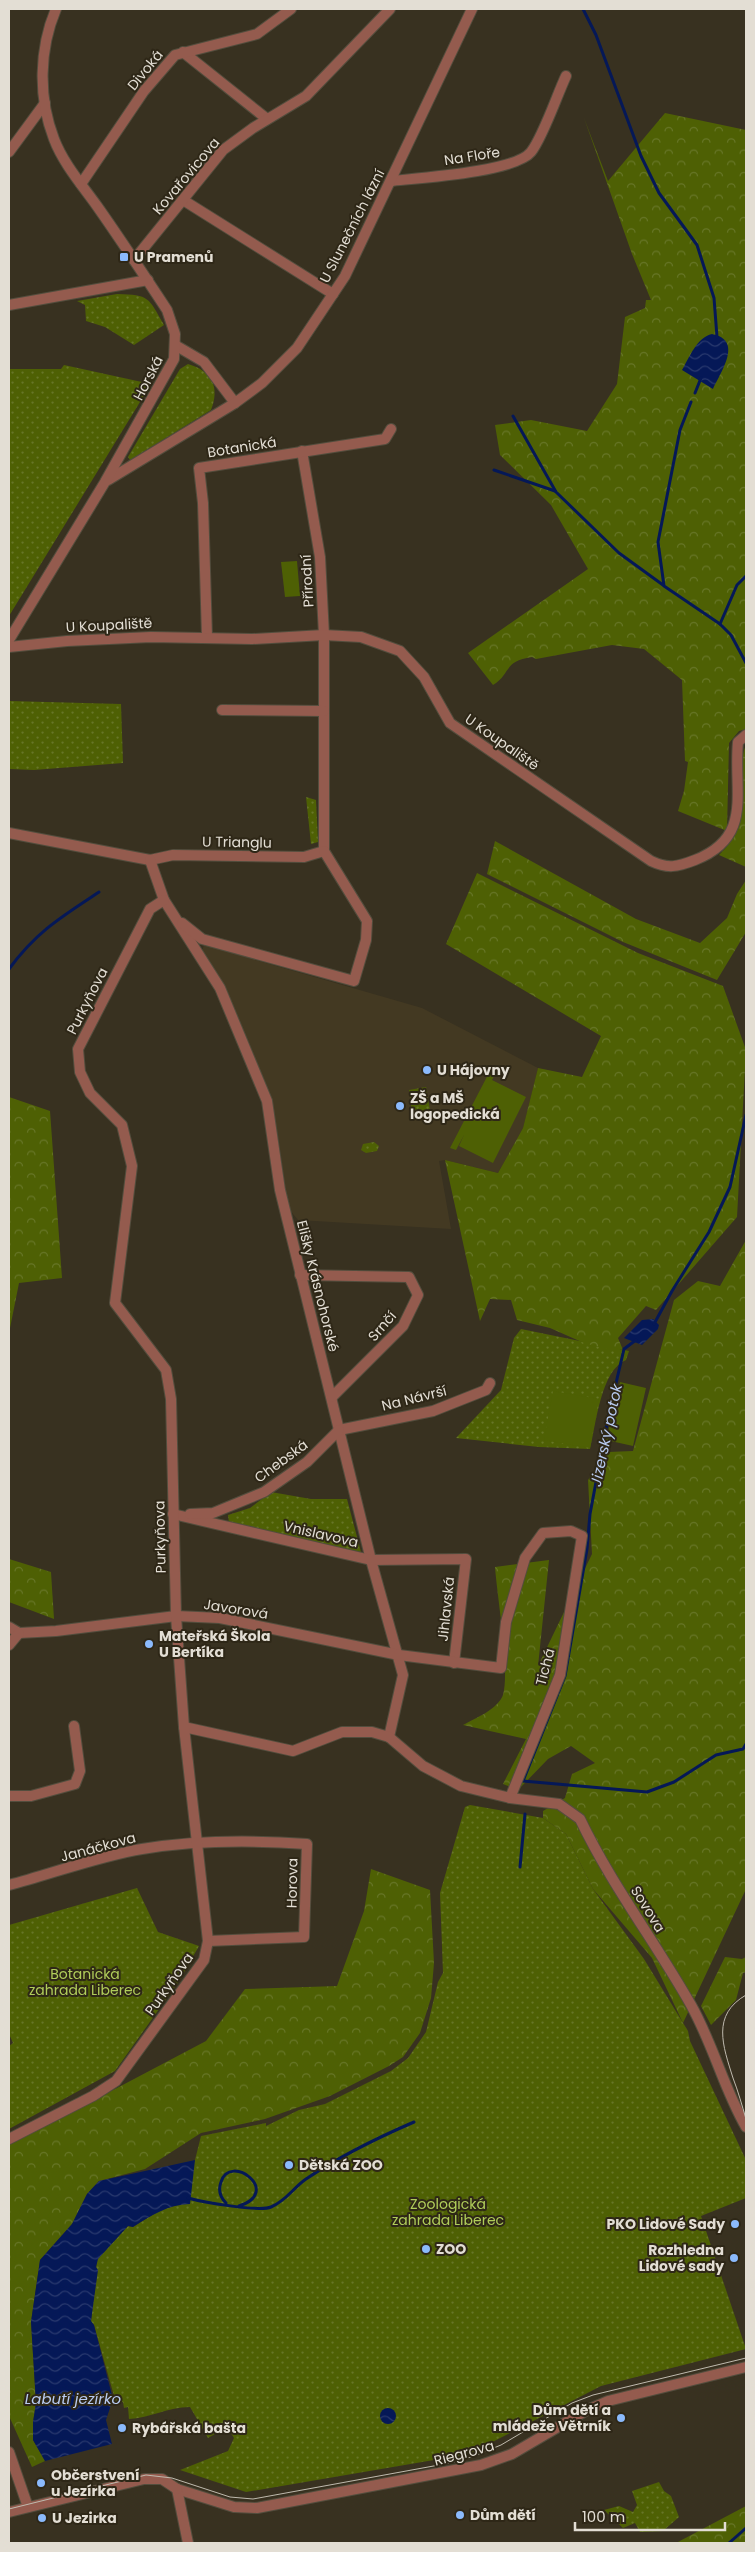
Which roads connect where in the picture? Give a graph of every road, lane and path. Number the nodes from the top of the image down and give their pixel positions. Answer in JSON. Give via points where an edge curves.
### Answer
{"nodes":[{"id":1,"x":56,"y":9,"type":"edge"},
{"id":2,"x":291,"y":9,"type":"edge"},
{"id":3,"x":390,"y":9,"type":"edge"},
{"id":4,"x":472,"y":9,"type":"edge"},
{"id":5,"x":183,"y":52,"type":"junction"},
{"id":6,"x":566,"y":76,"type":"dead end"},
{"id":7,"x":45,"y":103,"type":"junction"},
{"id":8,"x":268,"y":119,"type":"junction"},
{"id":9,"x":11,"y":146,"type":"edge"},
{"id":10,"x":391,"y":181,"type":"junction"},
{"id":11,"x":81,"y":184,"type":"junction"},
{"id":12,"x":183,"y":200,"type":"junction"},
{"id":13,"x":134,"y":260,"type":"junction"},
{"id":14,"x":148,"y":280,"type":"junction"},
{"id":15,"x":333,"y":294,"type":"junction"},
{"id":16,"x":9,"y":305,"type":"edge"},
{"id":17,"x":175,"y":345,"type":"junction"},
{"id":18,"x":235,"y":403,"type":"junction"},
{"id":19,"x":391,"y":429,"type":"dead end"},
{"id":20,"x":302,"y":451,"type":"junction"},
{"id":21,"x":105,"y":482,"type":"junction"},
{"id":22,"x":324,"y":635,"type":"junction"},
{"id":23,"x":207,"y":636,"type":"junction"},
{"id":24,"x":9,"y":640,"type":"edge"},
{"id":25,"x":9,"y":646,"type":"edge"},
{"id":26,"x":222,"y":710,"type":"dead end"},
{"id":27,"x":324,"y":711,"type":"junction"},
{"id":28,"x":746,"y":735,"type":"edge"},
{"id":29,"x":9,"y":833,"type":"edge"},
{"id":30,"x":324,"y":851,"type":"junction"},
{"id":31,"x":150,"y":860,"type":"junction"},
{"id":32,"x":164,"y":900,"type":"junction"},
{"id":33,"x":176,"y":919,"type":"junction"},
{"id":34,"x":300,"y":1275,"type":"junction"},
{"id":35,"x":490,"y":1383,"type":"dead end"},
{"id":36,"x":332,"y":1397,"type":"junction"},
{"id":37,"x":339,"y":1430,"type":"junction"},
{"id":38,"x":173,"y":1514,"type":"junction"},
{"id":39,"x":582,"y":1536,"type":"joint"},
{"id":40,"x":466,"y":1559,"type":"joint"},
{"id":41,"x":371,"y":1560,"type":"junction"},
{"id":42,"x":176,"y":1616,"type":"junction"},
{"id":43,"x":9,"y":1627,"type":"edge"},
{"id":44,"x":19,"y":1633,"type":"junction"},
{"id":45,"x":9,"y":1645,"type":"edge"},
{"id":46,"x":399,"y":1655,"type":"junction"},
{"id":47,"x":454,"y":1663,"type":"junction"},
{"id":48,"x":74,"y":1726,"type":"dead end"},
{"id":49,"x":184,"y":1727,"type":"junction"},
{"id":50,"x":389,"y":1736,"type":"junction"},
{"id":51,"x":9,"y":1796,"type":"edge"},
{"id":52,"x":510,"y":1798,"type":"junction"},
{"id":53,"x":195,"y":1842,"type":"junction"},
{"id":54,"x":9,"y":1885,"type":"edge"},
{"id":55,"x":208,"y":1941,"type":"junction"},
{"id":56,"x":746,"y":2127,"type":"edge"},
{"id":57,"x":9,"y":2139,"type":"edge"},
{"id":58,"x":746,"y":2367,"type":"edge"},
{"id":59,"x":9,"y":2452,"type":"edge"},
{"id":60,"x":177,"y":2489,"type":"junction"},
{"id":61,"x":28,"y":2507,"type":"junction"},
{"id":62,"x":9,"y":2512,"type":"edge"},
{"id":63,"x":188,"y":2543,"type":"edge"}],
"edges":[{"from":1,"to":7,"type":"street","name":"Horská","via":[[44,51]]},
{"from":2,"to":5,"type":"street","name":"Divoká","via":[[257,34]]},
{"from":3,"to":8,"type":"street","name":"Kovařovicova","via":[[306,96]]},
{"from":4,"to":10,"type":"street","name":"U Slunečních lázní"},
{"from":5,"to":8,"type":"street"},
{"from":5,"to":11,"type":"street","name":"Divoká","via":[[175,55],[144,91]]},
{"from":6,"to":10,"type":"street","name":"Na Floře","via":[[531,153],[518,162]]},
{"from":7,"to":9,"type":"street"},
{"from":7,"to":11,"type":"street","name":"Horská","via":[[54,139]]},
{"from":8,"to":12,"type":"street","name":"Kovařovicova","via":[[223,150]]},
{"from":10,"to":15,"type":"street","name":"U Slunečních lázní"},
{"from":11,"to":13,"type":"street","name":"Horská"},
{"from":12,"to":13,"type":"street","name":"Kovařovicova"},
{"from":12,"to":15,"type":"street"},
{"from":13,"to":14,"type":"street","name":"Horská"},
{"from":14,"to":16,"type":"street"},
{"from":14,"to":17,"type":"street","name":"Horská","via":[[167,310]]},
{"from":15,"to":18,"type":"street","name":"U Slunečních lázní","via":[[297,348],[262,383]]},
{"from":17,"to":18,"type":"street","via":[[204,362]]},
{"from":17,"to":21,"type":"street","name":"Horská","via":[[174,359],[163,383]]},
{"from":18,"to":21,"type":"street","name":"U Slunečních lázní"},
{"from":19,"to":20,"type":"street","name":"Botanická","via":[[385,439]]},
{"from":20,"to":22,"type":"street","name":"Přírodní","via":[[320,557]]},
{"from":20,"to":23,"type":"street","name":"Botanická","via":[[199,468]]},
{"from":21,"to":24,"type":"street","name":"Horská"},
{"from":22,"to":23,"type":"street","name":"U Koupaliště","via":[[252,639]]},
{"from":22,"to":27,"type":"street","name":"Přírodní"},
{"from":22,"to":28,"type":"street","name":"U Koupaliště","via":[[361,637],[400,651],[424,677],[450,723],[664,867],[677,867],[703,857],[725,842],[732,832],[737,818],[738,742]]},
{"from":23,"to":25,"type":"street","name":"U Koupaliště"},
{"from":26,"to":27,"type":"street"},
{"from":27,"to":30,"type":"street","name":"Přírodní"},
{"from":29,"to":31,"type":"street","name":"U Trianglu"},
{"from":30,"to":31,"type":"street","name":"U Trianglu","via":[[304,857],[173,854]]},
{"from":30,"to":33,"type":"street","via":[[367,921],[366,940],[354,980],[202,939]]},
{"from":31,"to":32,"type":"street","name":"Elišky Krásnohorské"},
{"from":32,"to":33,"type":"street","name":"Elišky Krásnohorské"},
{"from":32,"to":38,"type":"street","name":"Purkyňova","via":[[150,909],[78,1049],[80,1072],[90,1094],[122,1125],[132,1166],[115,1303],[166,1370],[171,1399]]},
{"from":33,"to":34,"type":"street","name":"Elišky Krásnohorské","via":[[220,988],[267,1101],[280,1190]]},
{"from":34,"to":36,"type":"street","name":"Elišky Krásnohorské"},
{"from":34,"to":36,"type":"street","name":"Srnčí","via":[[409,1277],[418,1295],[403,1326]]},
{"from":35,"to":37,"type":"street","name":"Na Návrší","via":[[486,1390],[433,1411]]},
{"from":36,"to":37,"type":"street","name":"Elišky Krásnohorské"},
{"from":37,"to":38,"type":"street","name":"Chebská","via":[[307,1462],[264,1492],[212,1513]]},
{"from":37,"to":41,"type":"street","name":"Elišky Krásnohorské"},
{"from":38,"to":41,"type":"street","name":"Vnislavova"},
{"from":38,"to":42,"type":"street","name":"Purkyňova"},
{"from":39,"to":47,"type":"street","name":"Javorová","via":[[571,1531],[543,1533],[524,1558],[506,1622],[501,1668]]},
{"from":39,"to":52,"type":"street","name":"Tichá","via":[[560,1675]]},
{"from":40,"to":41,"type":"street","name":"Vnislavova"},
{"from":40,"to":47,"type":"street","name":"Jihlavská"},
{"from":41,"to":46,"type":"street","name":"Elišky Krásnohorské"},
{"from":42,"to":44,"type":"street","name":"Javorová","via":[[56,1632]]},
{"from":42,"to":46,"type":"street","name":"Javorová","via":[[220,1618]]},
{"from":42,"to":49,"type":"street","name":"Purkyňova"},
{"from":43,"to":44,"type":"street"},
{"from":44,"to":45,"type":"street"},
{"from":46,"to":47,"type":"street","name":"Javorová"},
{"from":46,"to":50,"type":"street","name":"Elišky Krásnohorské","via":[[404,1675]]},
{"from":48,"to":51,"type":"street","via":[[80,1771],[75,1784],[31,1796]]},
{"from":49,"to":50,"type":"street","via":[[293,1751],[342,1732],[372,1732]]},
{"from":49,"to":53,"type":"street","name":"Purkyňova"},
{"from":50,"to":52,"type":"street","name":"Sovova","via":[[423,1766],[461,1786]]},
{"from":52,"to":56,"type":"street","name":"Sovova","via":[[559,1804],[580,1819],[692,2006]]},
{"from":53,"to":54,"type":"street","name":"Janáčkova","via":[[141,1849]]},
{"from":53,"to":55,"type":"street","name":"Purkyňova"},
{"from":53,"to":55,"type":"street","name":"Horova","via":[[306,1844],[304,1937]]},
{"from":55,"to":57,"type":"street","name":"Purkyňova","via":[[204,1960],[116,2081]]},
{"from":58,"to":60,"type":"street","name":"Riegrova","via":[[608,2401],[512,2454],[454,2472],[257,2508],[234,2506]]},
{"from":59,"to":61,"type":"street"},
{"from":60,"to":61,"type":"street","name":"Riegrova","via":[[162,2479],[144,2479]]},
{"from":60,"to":63,"type":"street"},
{"from":61,"to":62,"type":"street","name":"Riegrova"}]}
